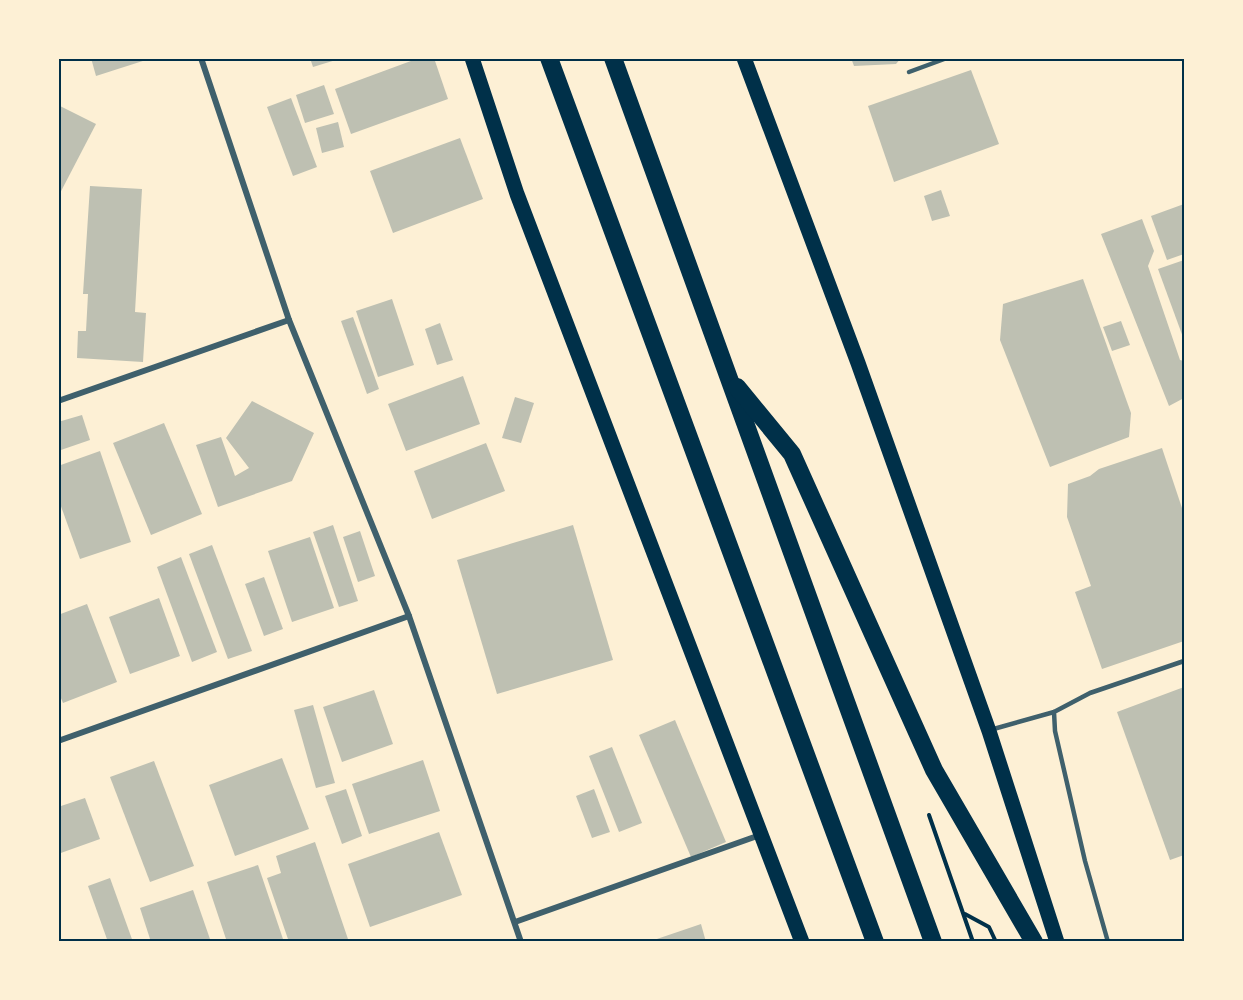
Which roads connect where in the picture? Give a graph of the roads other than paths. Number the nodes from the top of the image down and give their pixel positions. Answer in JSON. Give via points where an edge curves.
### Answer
{"nodes":[{"id":1,"x":201,"y":58,"type":"edge"},
{"id":2,"x":472,"y":58,"type":"edge"},
{"id":3,"x":549,"y":58,"type":"edge"},
{"id":4,"x":613,"y":58,"type":"edge"},
{"id":5,"x":744,"y":58,"type":"edge"},
{"id":6,"x":947,"y":58,"type":"edge"},
{"id":7,"x":909,"y":72,"type":"dead end"},
{"id":8,"x":289,"y":320,"type":"junction"},
{"id":9,"x":729,"y":377,"type":"junction"},
{"id":10,"x":58,"y":401,"type":"edge"},
{"id":11,"x":409,"y":616,"type":"junction"},
{"id":12,"x":1185,"y":661,"type":"edge"},
{"id":13,"x":1054,"y":712,"type":"junction"},
{"id":14,"x":989,"y":731,"type":"junction"},
{"id":15,"x":58,"y":741,"type":"edge"},
{"id":16,"x":760,"y":834,"type":"junction"},
{"id":17,"x":515,"y":922,"type":"junction"},
{"id":18,"x":521,"y":942,"type":"edge"},
{"id":19,"x":802,"y":942,"type":"edge"},
{"id":20,"x":875,"y":942,"type":"edge"},
{"id":21,"x":933,"y":942,"type":"edge"},
{"id":22,"x":1034,"y":942,"type":"edge"},
{"id":23,"x":1057,"y":942,"type":"edge"},
{"id":24,"x":1108,"y":942,"type":"edge"}],
"edges":[{"from":1,"to":8,"type":"street"},
{"from":2,"to":16,"type":"main road","via":[[521,205]]},
{"from":3,"to":20,"type":"highway"},
{"from":4,"to":9,"type":"highway"},
{"from":5,"to":14,"type":"main road"},
{"from":6,"to":7,"type":"lane"},
{"from":8,"to":10,"type":"street"},
{"from":8,"to":11,"type":"street"},
{"from":9,"to":21,"type":"highway"},
{"from":9,"to":22,"type":"highway","via":[[792,454],[934,770]]},
{"from":11,"to":15,"type":"street"},
{"from":11,"to":17,"type":"street"},
{"from":12,"to":13,"type":"lane","via":[[1090,693]]},
{"from":13,"to":14,"type":"lane"},
{"from":13,"to":24,"type":"lane","via":[[1085,861]]},
{"from":14,"to":23,"type":"main road"},
{"from":16,"to":17,"type":"street"},
{"from":16,"to":19,"type":"main road"},
{"from":17,"to":18,"type":"street"}]}
